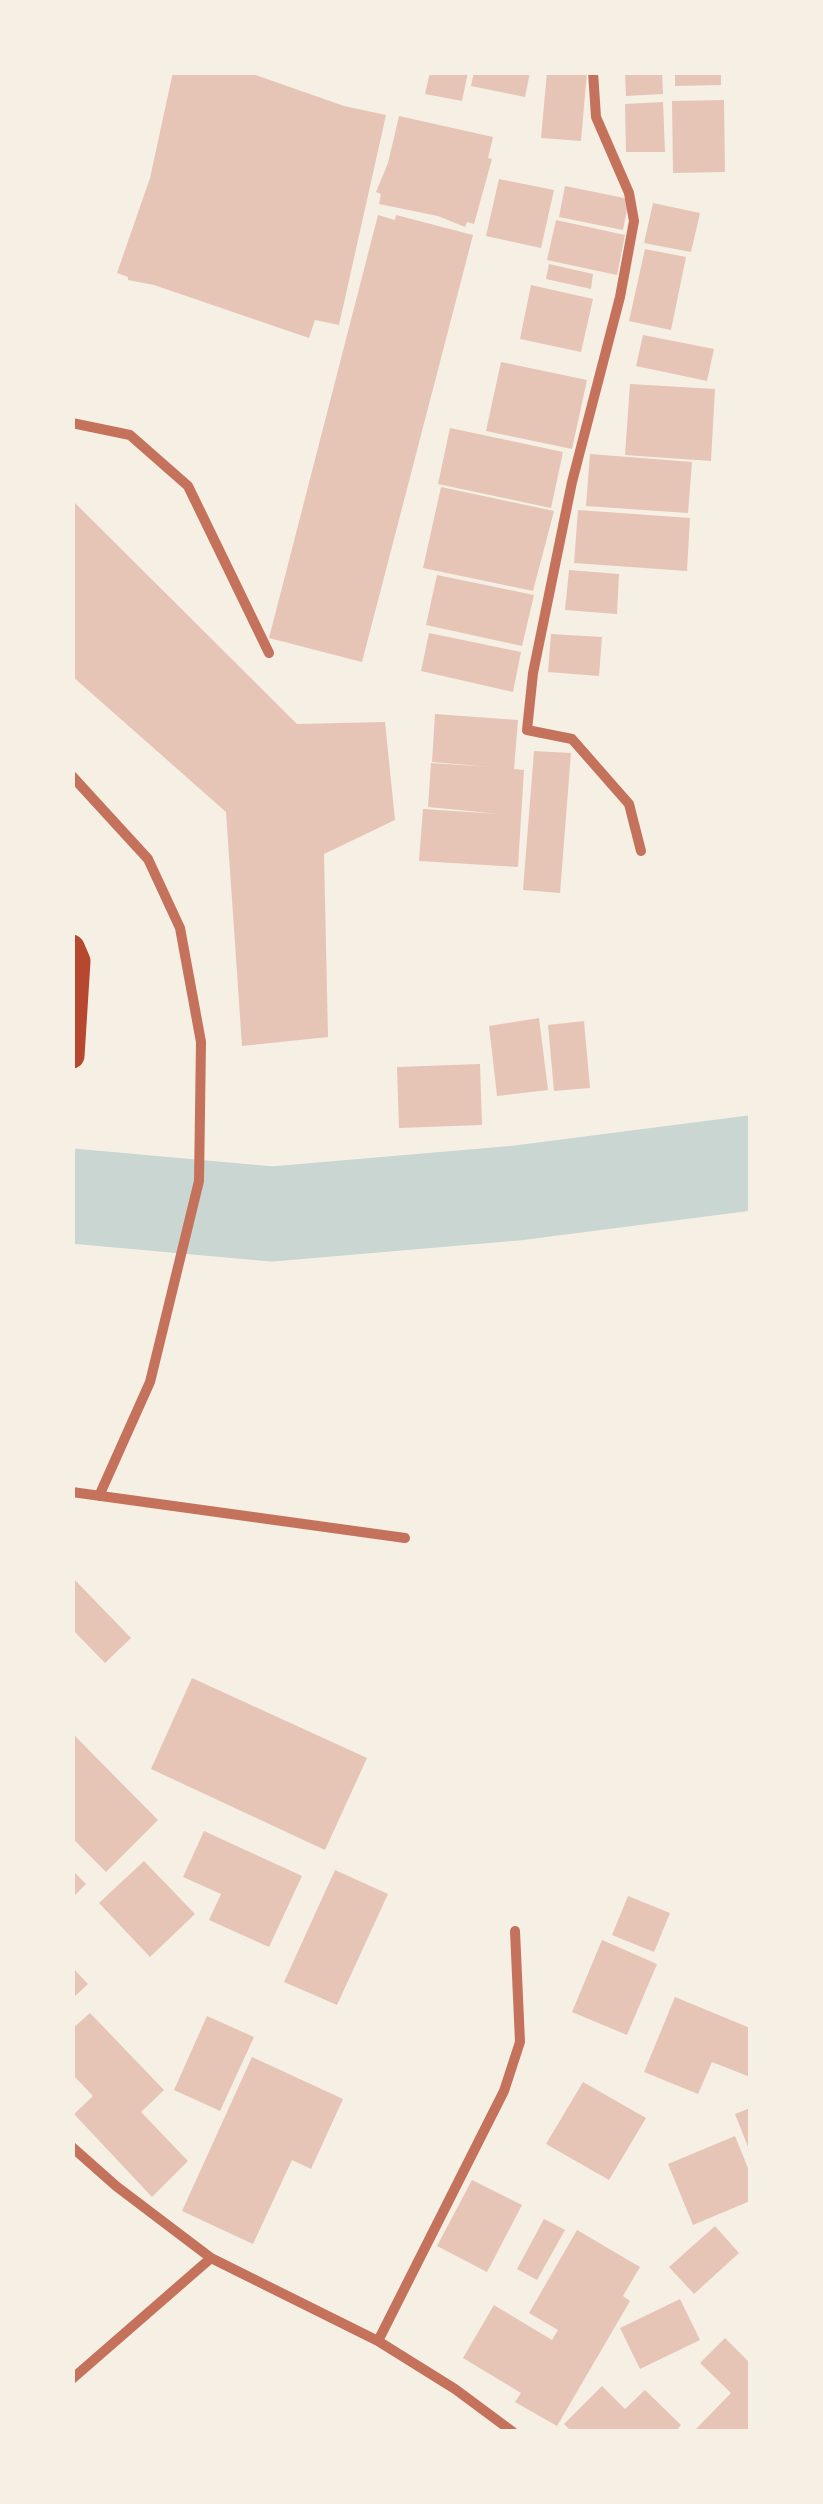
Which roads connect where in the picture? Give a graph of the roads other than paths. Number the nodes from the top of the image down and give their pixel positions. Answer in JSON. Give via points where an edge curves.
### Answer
{"nodes":[{"id":1,"x":593,"y":72,"type":"edge"},
{"id":2,"x":72,"y":423,"type":"edge"},
{"id":3,"x":269,"y":653,"type":"dead end"},
{"id":4,"x":72,"y":776,"type":"edge"},
{"id":5,"x":641,"y":851,"type":"dead end"},
{"id":6,"x":72,"y":946,"type":"edge"},
{"id":7,"x":72,"y":1056,"type":"edge"},
{"id":8,"x":72,"y":1492,"type":"edge"},
{"id":9,"x":99,"y":1496,"type":"junction"},
{"id":10,"x":405,"y":1538,"type":"dead end"},
{"id":11,"x":515,"y":1932,"type":"dead end"},
{"id":12,"x":72,"y":2146,"type":"edge"},
{"id":13,"x":211,"y":2258,"type":"junction"},
{"id":14,"x":378,"y":2341,"type":"junction"},
{"id":15,"x":72,"y":2379,"type":"edge"},
{"id":16,"x":513,"y":2432,"type":"edge"}],
"edges":[{"from":1,"to":5,"type":"street","via":[[596,116],[630,193],[634,221],[572,482],[533,673],[528,730],[572,739],[629,804]]},
{"from":2,"to":3,"type":"street","via":[[130,435],[188,486]]},
{"from":4,"to":9,"type":"street","via":[[148,860],[180,928],[200,1042],[200,1180],[150,1382]]},
{"from":6,"to":7,"type":"main road","via":[[78,961]]},
{"from":8,"to":9,"type":"street"},
{"from":9,"to":10,"type":"street"},
{"from":11,"to":14,"type":"street","via":[[520,2042],[504,2091]]},
{"from":12,"to":13,"type":"street"},
{"from":13,"to":14,"type":"street"},
{"from":13,"to":15,"type":"street"},
{"from":14,"to":16,"type":"street"}]}
